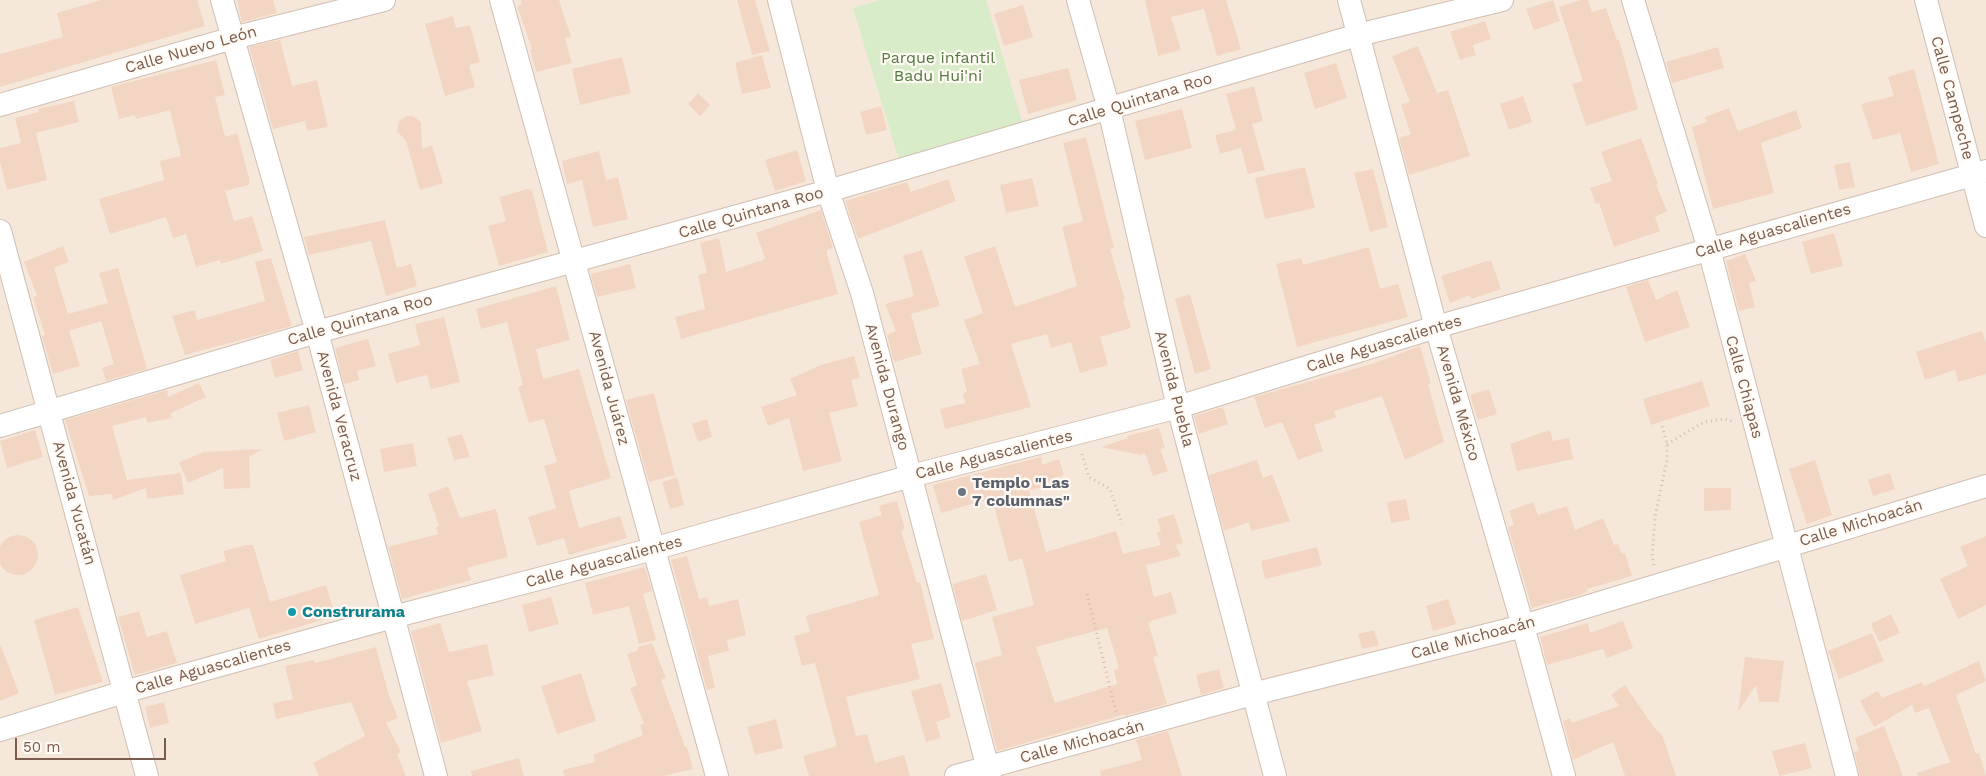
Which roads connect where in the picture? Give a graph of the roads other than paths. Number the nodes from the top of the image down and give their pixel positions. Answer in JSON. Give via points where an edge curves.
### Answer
{"nodes":[{"id":1,"x":222,"y":0,"type":"edge"},
{"id":2,"x":384,"y":0,"type":"edge"},
{"id":3,"x":501,"y":0,"type":"edge"},
{"id":4,"x":779,"y":0,"type":"edge"},
{"id":5,"x":1078,"y":0,"type":"edge"},
{"id":6,"x":1349,"y":0,"type":"edge"},
{"id":7,"x":1502,"y":0,"type":"edge"},
{"id":8,"x":1633,"y":0,"type":"edge"},
{"id":9,"x":1926,"y":0,"type":"edge"},
{"id":10,"x":1358,"y":35,"type":"junction"},
{"id":11,"x":233,"y":38,"type":"junction"},
{"id":12,"x":0,"y":105,"type":"edge"},
{"id":13,"x":1109,"y":109,"type":"junction"},
{"id":14,"x":1980,"y":172,"type":"edge"},
{"id":15,"x":828,"y":191,"type":"junction"},
{"id":16,"x":1986,"y":226,"type":"edge"},
{"id":17,"x":0,"y":231,"type":"edge"},
{"id":18,"x":1709,"y":249,"type":"junction"},
{"id":19,"x":574,"y":262,"type":"junction"},
{"id":20,"x":1436,"y":327,"type":"junction"},
{"id":21,"x":317,"y":332,"type":"junction"},
{"id":22,"x":1178,"y":407,"type":"junction"},
{"id":23,"x":49,"y":412,"type":"junction"},
{"id":24,"x":0,"y":426,"type":"edge"},
{"id":25,"x":911,"y":476,"type":"junction"},
{"id":26,"x":1986,"y":486,"type":"edge"},
{"id":27,"x":1786,"y":546,"type":"junction"},
{"id":28,"x":653,"y":549,"type":"junction"},
{"id":29,"x":392,"y":617,"type":"junction"},
{"id":30,"x":1523,"y":626,"type":"junction"},
{"id":31,"x":124,"y":692,"type":"junction"},
{"id":32,"x":1253,"y":694,"type":"junction"},
{"id":33,"x":0,"y":730,"type":"edge"},
{"id":34,"x":989,"y":772,"type":"edge"},
{"id":35,"x":147,"y":776,"type":"edge"},
{"id":36,"x":436,"y":776,"type":"edge"},
{"id":37,"x":716,"y":776,"type":"edge"},
{"id":38,"x":956,"y":776,"type":"edge"},
{"id":39,"x":1275,"y":776,"type":"edge"},
{"id":40,"x":1564,"y":776,"type":"edge"},
{"id":41,"x":1847,"y":776,"type":"edge"}],
"edges":[{"from":1,"to":11,"type":"street","name":"Avenida Veracruz"},
{"from":2,"to":11,"type":"street","name":"Calle Nuevo León"},
{"from":3,"to":19,"type":"street","name":"Avenida Juárez"},
{"from":4,"to":15,"type":"street","name":"Avenida Durango"},
{"from":5,"to":13,"type":"street","name":"Avenida Puebla"},
{"from":6,"to":10,"type":"street","name":"Avenida México"},
{"from":7,"to":10,"type":"street","name":"Calle Quintana Roo"},
{"from":8,"to":18,"type":"street","name":"Calle Chiapas"},
{"from":9,"to":14,"type":"street","name":"Calle Campeche"},
{"from":10,"to":13,"type":"street","name":"Calle Quintana Roo"},
{"from":10,"to":20,"type":"street","name":"Avenida México"},
{"from":11,"to":12,"type":"street","name":"Calle Nuevo León"},
{"from":11,"to":21,"type":"street","name":"Avenida Veracruz"},
{"from":13,"to":15,"type":"street","name":"Calle Quintana Roo"},
{"from":13,"to":22,"type":"street","name":"Avenida Puebla"},
{"from":14,"to":16,"type":"street","name":"Calle Campeche"},
{"from":14,"to":18,"type":"street","name":"Calle Aguascalientes"},
{"from":15,"to":19,"type":"street","name":"Calle Quintana Roo"},
{"from":15,"to":25,"type":"street","name":"Avenida Durango","via":[[862,293]]},
{"from":17,"to":23,"type":"street","name":"Avenida Yucatán"},
{"from":18,"to":20,"type":"street","name":"Calle Aguascalientes"},
{"from":18,"to":27,"type":"street","name":"Calle Chiapas"},
{"from":19,"to":21,"type":"street","name":"Calle Quintana Roo"},
{"from":19,"to":28,"type":"street","name":"Avenida Juárez"},
{"from":20,"to":22,"type":"street","name":"Calle Aguascalientes"},
{"from":20,"to":30,"type":"street","name":"Avenida México"},
{"from":21,"to":23,"type":"street","name":"Calle Quintana Roo"},
{"from":21,"to":29,"type":"street","name":"Avenida Veracruz"},
{"from":22,"to":25,"type":"street","name":"Calle Aguascalientes"},
{"from":22,"to":32,"type":"street","name":"Avenida Puebla"},
{"from":23,"to":24,"type":"street","name":"Calle Quintana Roo"},
{"from":23,"to":31,"type":"street","name":"Avenida Yucatán"},
{"from":25,"to":28,"type":"street","name":"Calle Aguascalientes"},
{"from":25,"to":34,"type":"street","name":"Avenida Durango"},
{"from":26,"to":27,"type":"street","name":"Calle Michoacán"},
{"from":27,"to":30,"type":"street","name":"Calle Michoacán"},
{"from":27,"to":41,"type":"street","name":"Calle Chiapas"},
{"from":28,"to":29,"type":"street","name":"Calle Aguascalientes"},
{"from":28,"to":37,"type":"street","name":"Avenida Juárez"},
{"from":29,"to":31,"type":"street","name":"Calle Aguascalientes"},
{"from":29,"to":36,"type":"street","name":"Avenida Veracruz"},
{"from":30,"to":32,"type":"street","name":"Calle Michoacán"},
{"from":30,"to":40,"type":"street","name":"Avenida México"},
{"from":31,"to":33,"type":"street","name":"Calle Aguascalientes"},
{"from":31,"to":35,"type":"street","name":"Avenida Yucatán"},
{"from":32,"to":34,"type":"street","name":"Calle Michoacán"},
{"from":32,"to":39,"type":"street","name":"Avenida Puebla"},
{"from":34,"to":38,"type":"street","name":"Calle Michoacán"}]}
